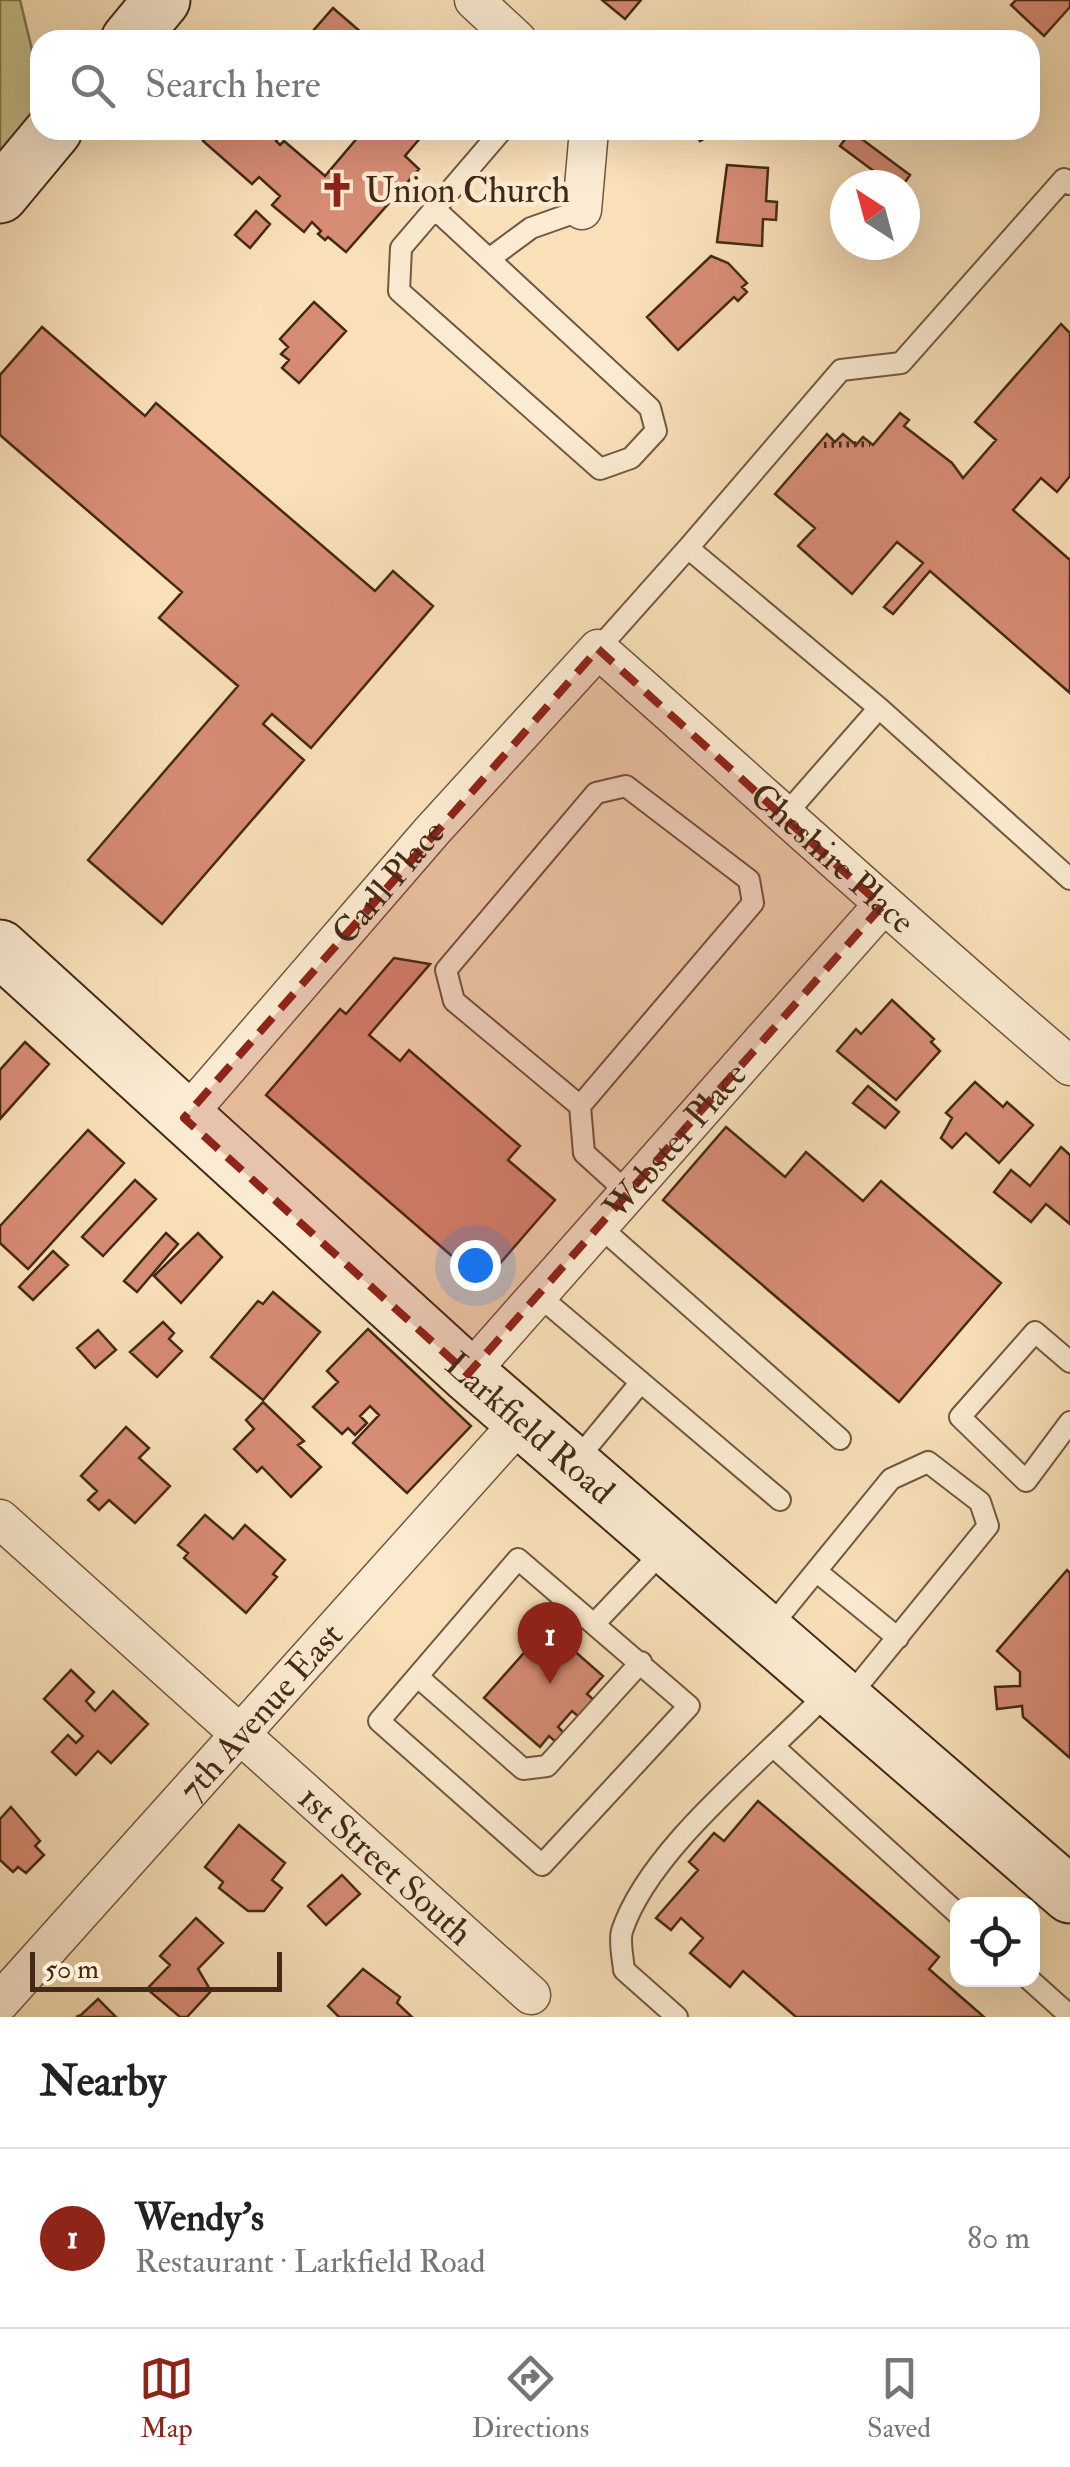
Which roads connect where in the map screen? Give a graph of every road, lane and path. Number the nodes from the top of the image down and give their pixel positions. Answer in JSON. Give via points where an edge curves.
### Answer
{"nodes":[{"id":1,"x":162,"y":0,"type":"edge"},
{"id":2,"x":474,"y":0,"type":"edge"},
{"id":3,"x":137,"y":30,"type":"edge"},
{"id":4,"x":506,"y":30,"type":"edge"},
{"id":5,"x":46,"y":140,"type":"edge"},
{"id":6,"x":494,"y":140,"type":"edge"},
{"id":7,"x":588,"y":140,"type":"edge"},
{"id":8,"x":1070,"y":184,"type":"edge"},
{"id":9,"x":0,"y":194,"type":"edge"},
{"id":10,"x":436,"y":210,"type":"junction"},
{"id":11,"x":582,"y":210,"type":"joint"},
{"id":12,"x":489,"y":259,"type":"junction"},
{"id":13,"x":870,"y":444,"type":"dead end"},
{"id":14,"x":824,"y":446,"type":"dead end"},
{"id":15,"x":688,"y":548,"type":"junction"},
{"id":16,"x":598,"y":649,"type":"junction"},
{"id":17,"x":879,"y":708,"type":"junction"},
{"id":18,"x":786,"y":814,"type":"junction"},
{"id":19,"x":1070,"y":879,"type":"edge"},
{"id":20,"x":882,"y":906,"type":"junction"},
{"id":21,"x":0,"y":948,"type":"edge"},
{"id":22,"x":1070,"y":1066,"type":"edge"},
{"id":23,"x":580,"y":1106,"type":"junction"},
{"id":24,"x":184,"y":1118,"type":"junction"},
{"id":25,"x":628,"y":1193,"type":"junction"},
{"id":26,"x":599,"y":1226,"type":"junction"},
{"id":27,"x":538,"y":1295,"type":"junction"},
{"id":28,"x":1070,"y":1362,"type":"edge"},
{"id":29,"x":468,"y":1374,"type":"junction"},
{"id":30,"x":641,"y":1382,"type":"junction"},
{"id":31,"x":522,"y":1420,"type":"junction"},
{"id":32,"x":1070,"y":1422,"type":"edge"},
{"id":33,"x":840,"y":1439,"type":"dead end"},
{"id":34,"x":572,"y":1464,"type":"junction"},
{"id":35,"x":780,"y":1500,"type":"dead end"},
{"id":36,"x":0,"y":1519,"type":"edge"},
{"id":37,"x":668,"y":1546,"type":"junction"},
{"id":38,"x":816,"y":1571,"type":"junction"},
{"id":39,"x":596,"y":1622,"type":"junction"},
{"id":40,"x":766,"y":1632,"type":"junction"},
{"id":41,"x":898,"y":1638,"type":"junction"},
{"id":42,"x":641,"y":1662,"type":"junction"},
{"id":43,"x":418,"y":1677,"type":"junction"},
{"id":44,"x":838,"y":1695,"type":"junction"},
{"id":45,"x":241,"y":1733,"type":"junction"},
{"id":46,"x":775,"y":1748,"type":"junction"},
{"id":47,"x":1070,"y":1895,"type":"edge"},
{"id":48,"x":950,"y":1907,"type":"edge"},
{"id":49,"x":1038,"y":1987,"type":"edge"},
{"id":50,"x":532,"y":1995,"type":"dead end"},
{"id":51,"x":0,"y":2002,"type":"edge"},
{"id":52,"x":1070,"y":2016,"type":"edge"},
{"id":53,"x":677,"y":2017,"type":"edge"}],
"edges":[{"from":1,"to":3,"type":"main road"},
{"from":2,"to":4,"type":"street"},
{"from":5,"to":9,"type":"main road"},
{"from":6,"to":10,"type":"lane"},
{"from":7,"to":11,"type":"street"},
{"from":8,"to":15,"type":"lane","via":[[1064,178],[900,363],[841,370]]},
{"from":10,"to":12,"type":"lane"},
{"from":10,"to":12,"type":"lane","via":[[401,248],[399,290],[600,469],[631,458],[656,431],[650,408]]},
{"from":11,"to":12,"type":"lane","via":[[531,228]]},
{"from":13,"to":14,"type":"path"},
{"from":15,"to":16,"type":"lane"},
{"from":15,"to":17,"type":"lane"},
{"from":16,"to":18,"type":"street","name":"Cheshire Place"},
{"from":16,"to":24,"type":"street","name":"Carll Place"},
{"from":17,"to":18,"type":"lane"},
{"from":17,"to":19,"type":"lane"},
{"from":18,"to":20,"type":"street","name":"Cheshire Place"},
{"from":20,"to":22,"type":"street","name":"Cheshire Place"},
{"from":20,"to":25,"type":"street","name":"Webster Place"},
{"from":21,"to":24,"type":"main road","name":"Larkfield Road"},
{"from":23,"to":23,"type":"lane","via":[[454,1001],[446,970],[596,793],[626,786],[749,880],[752,903]]},
{"from":23,"to":25,"type":"lane","via":[[584,1153]]},
{"from":24,"to":29,"type":"main road","name":"Larkfield Road"},
{"from":25,"to":26,"type":"street","name":"Webster Place"},
{"from":26,"to":27,"type":"street","name":"Webster Place"},
{"from":26,"to":33,"type":"lane"},
{"from":27,"to":29,"type":"street","name":"Webster Place"},
{"from":27,"to":30,"type":"lane"},
{"from":28,"to":32,"type":"lane","via":[[1034,1332],[960,1417],[1026,1482]]},
{"from":29,"to":31,"type":"main road","name":"Larkfield Road"},
{"from":30,"to":34,"type":"lane"},
{"from":30,"to":35,"type":"lane"},
{"from":31,"to":34,"type":"main road","name":"Larkfield Road"},
{"from":31,"to":45,"type":"street","name":"7th Avenue East"},
{"from":34,"to":37,"type":"main road","name":"Larkfield Road"},
{"from":36,"to":45,"type":"street","name":"1st Street South"},
{"from":37,"to":39,"type":"lane"},
{"from":37,"to":40,"type":"main road","name":"Larkfield Road"},
{"from":38,"to":40,"type":"lane"},
{"from":38,"to":41,"type":"lane"},
{"from":38,"to":41,"type":"lane","via":[[891,1479],[928,1462],[980,1502],[988,1526]]},
{"from":39,"to":42,"type":"lane"},
{"from":39,"to":43,"type":"lane","via":[[518,1559]]},
{"from":40,"to":44,"type":"main road","name":"Larkfield Road"},
{"from":41,"to":44,"type":"lane"},
{"from":42,"to":43,"type":"lane","via":[[548,1766],[536,1770],[523,1769]]},
{"from":42,"to":43,"type":"lane","via":[[690,1706],[542,1865],[379,1721]]},
{"from":44,"to":46,"type":"lane"},
{"from":44,"to":47,"type":"main road","name":"Larkfield Road"},
{"from":45,"to":50,"type":"street","name":"1st Street South"},
{"from":45,"to":51,"type":"street","name":"7th Avenue East"},
{"from":46,"to":48,"type":"lane"},
{"from":46,"to":53,"type":"lane","via":[[657,1870],[621,1933],[624,1970]]},
{"from":49,"to":52,"type":"lane"}]}
